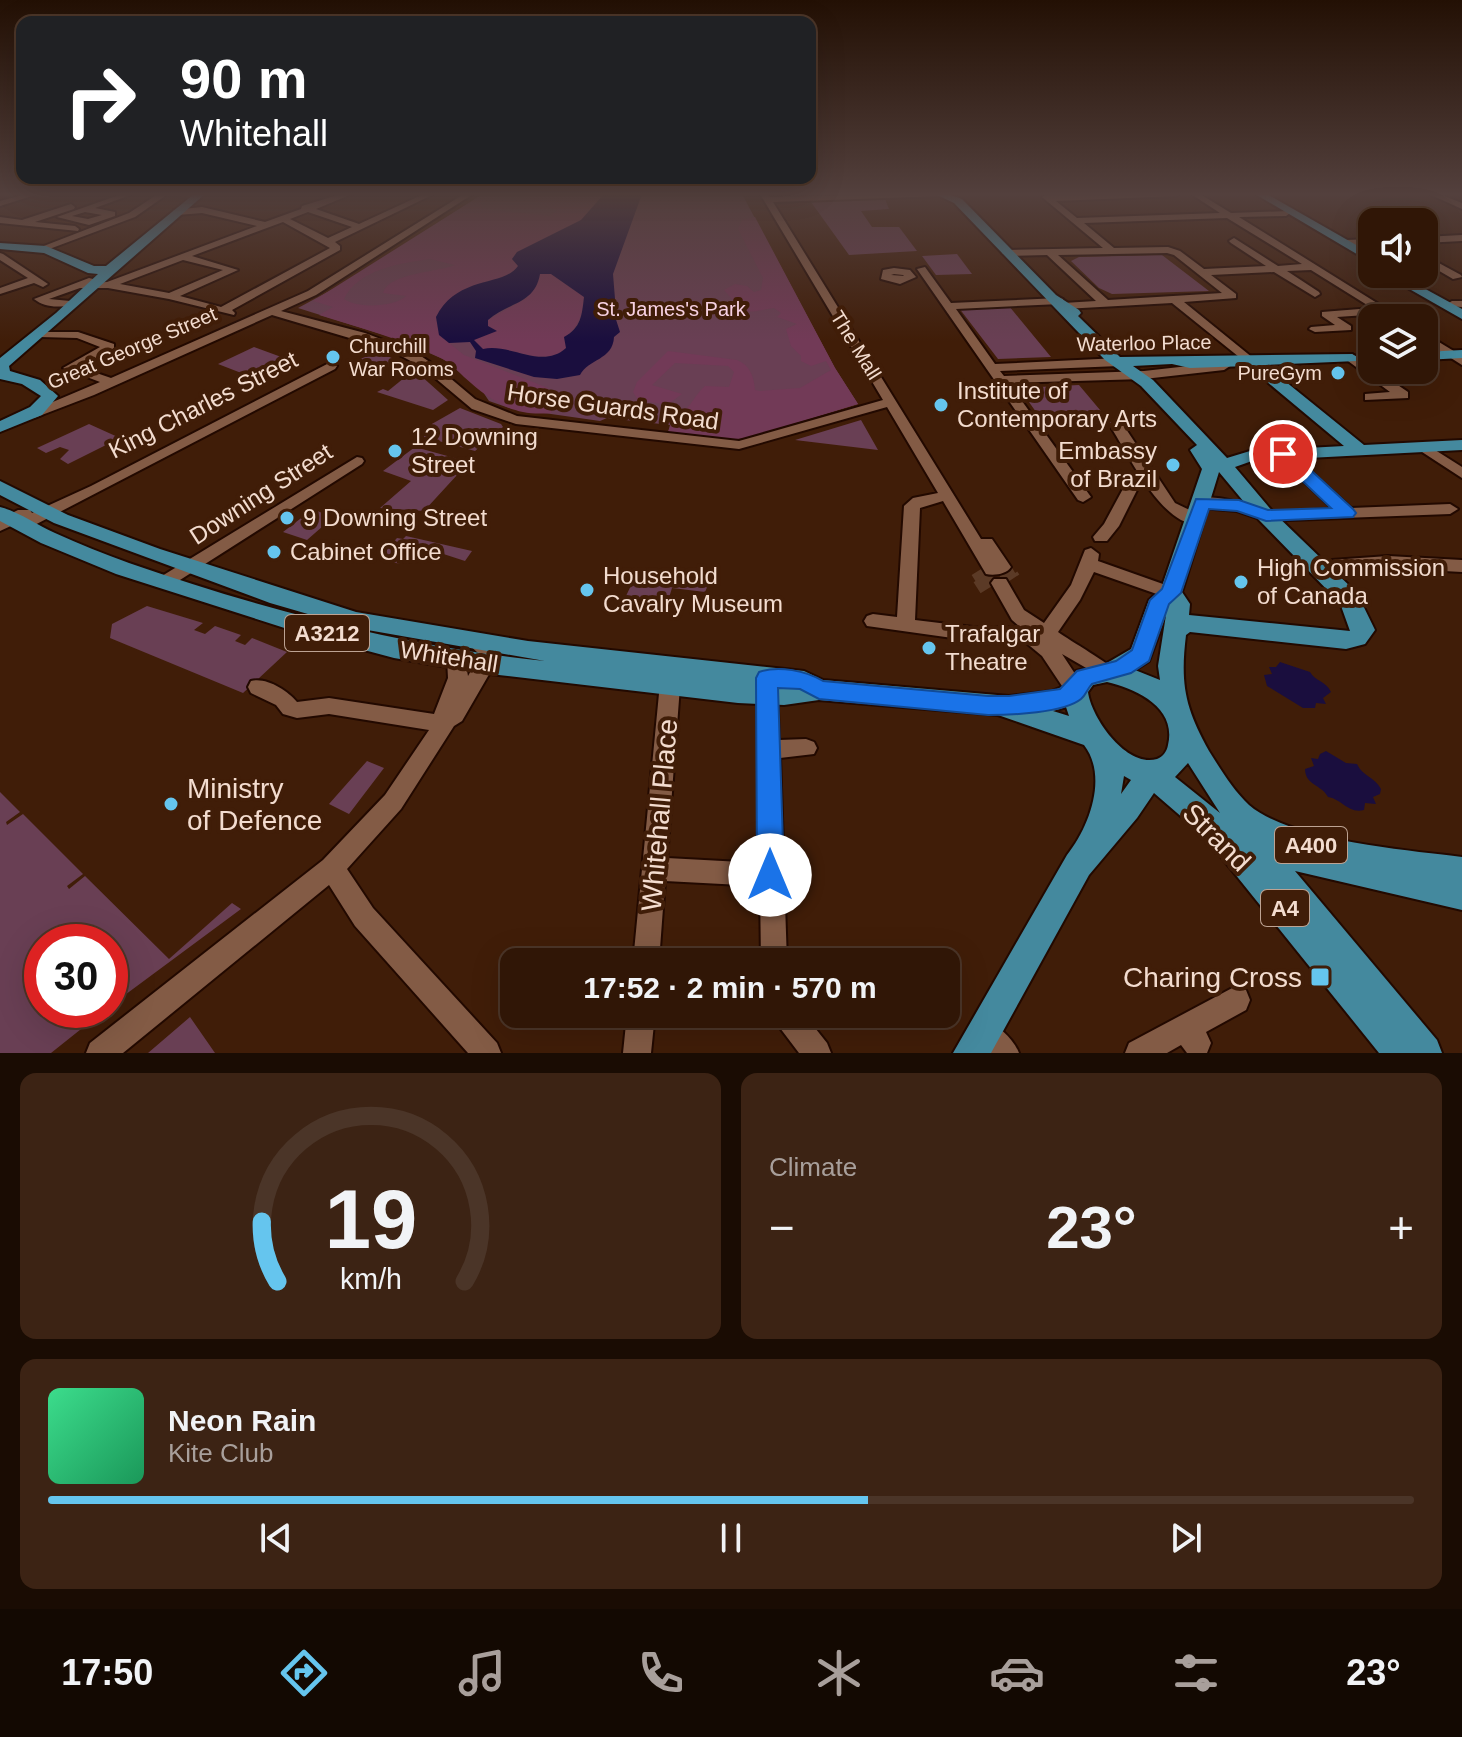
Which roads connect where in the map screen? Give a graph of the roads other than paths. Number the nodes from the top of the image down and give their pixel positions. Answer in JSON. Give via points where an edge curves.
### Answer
{"nodes":[{"id":1,"x":57,"y":243,"type":"edge"},
{"id":2,"x":139,"y":243,"type":"edge"},
{"id":3,"x":219,"y":243,"type":"edge"},
{"id":4,"x":329,"y":243,"type":"edge"},
{"id":5,"x":335,"y":243,"type":"edge"},
{"id":6,"x":391,"y":243,"type":"edge"},
{"id":7,"x":794,"y":243,"type":"edge"},
{"id":8,"x":1001,"y":243,"type":"edge"},
{"id":9,"x":1102,"y":243,"type":"edge"},
{"id":10,"x":1237,"y":243,"type":"edge"},
{"id":11,"x":1273,"y":243,"type":"edge"},
{"id":12,"x":1340,"y":243,"type":"edge"},
{"id":13,"x":1346,"y":243,"type":"edge"},
{"id":14,"x":332,"y":245,"type":"junction"},
{"id":15,"x":0,"y":246,"type":"edge"},
{"id":16,"x":41,"y":249,"type":"junction"},
{"id":17,"x":1111,"y":250,"type":"junction"},
{"id":18,"x":1049,"y":252,"type":"junction"},
{"id":19,"x":1358,"y":252,"type":"edge"},
{"id":20,"x":1011,"y":253,"type":"junction"},
{"id":21,"x":1358,"y":254,"type":"edge"},
{"id":22,"x":0,"y":256,"type":"edge"},
{"id":23,"x":183,"y":257,"type":"junction"},
{"id":24,"x":1438,"y":257,"type":"edge"},
{"id":25,"x":1444,"y":257,"type":"dead end"},
{"id":26,"x":1438,"y":266,"type":"edge"},
{"id":27,"x":1311,"y":267,"type":"junction"},
{"id":28,"x":1277,"y":269,"type":"junction"},
{"id":29,"x":106,"y":270,"type":"junction"},
{"id":30,"x":1203,"y":272,"type":"junction"},
{"id":31,"x":910,"y":276,"type":"dead end"},
{"id":32,"x":1457,"y":277,"type":"dead end"},
{"id":33,"x":94,"y":285,"type":"junction"},
{"id":34,"x":1418,"y":288,"type":"edge"},
{"id":35,"x":1424,"y":288,"type":"edge"},
{"id":36,"x":51,"y":289,"type":"junction"},
{"id":37,"x":0,"y":291,"type":"edge"},
{"id":38,"x":1315,"y":294,"type":"dead end"},
{"id":39,"x":170,"y":296,"type":"junction"},
{"id":40,"x":1176,"y":301,"type":"junction"},
{"id":41,"x":1061,"y":303,"type":"junction"},
{"id":42,"x":1106,"y":304,"type":"junction"},
{"id":43,"x":1372,"y":304,"type":"edge"},
{"id":44,"x":948,"y":306,"type":"junction"},
{"id":45,"x":1460,"y":308,"type":"edge"},
{"id":46,"x":278,"y":310,"type":"junction"},
{"id":47,"x":222,"y":311,"type":"junction"},
{"id":48,"x":1358,"y":312,"type":"edge"},
{"id":49,"x":254,"y":321,"type":"junction"},
{"id":50,"x":1315,"y":329,"type":"dead end"},
{"id":51,"x":40,"y":334,"type":"junction"},
{"id":52,"x":1438,"y":344,"type":"edge"},
{"id":53,"x":0,"y":355,"type":"edge"},
{"id":54,"x":1438,"y":356,"type":"edge"},
{"id":55,"x":1459,"y":356,"type":"edge"},
{"id":56,"x":1352,"y":358,"type":"junction"},
{"id":57,"x":1358,"y":358,"type":"edge"},
{"id":58,"x":1119,"y":362,"type":"junction"},
{"id":59,"x":1259,"y":363,"type":"junction"},
{"id":60,"x":1187,"y":365,"type":"junction"},
{"id":61,"x":331,"y":366,"type":"dead end"},
{"id":62,"x":992,"y":368,"type":"junction"},
{"id":63,"x":1,"y":374,"type":"edge"},
{"id":64,"x":1133,"y":375,"type":"junction"},
{"id":65,"x":1001,"y":380,"type":"junction"},
{"id":66,"x":105,"y":385,"type":"junction"},
{"id":67,"x":44,"y":389,"type":"junction"},
{"id":68,"x":1370,"y":397,"type":"dead end"},
{"id":69,"x":891,"y":402,"type":"junction"},
{"id":70,"x":29,"y":415,"type":"junction"},
{"id":71,"x":0,"y":427,"type":"edge"},
{"id":72,"x":1119,"y":429,"type":"dead end"},
{"id":73,"x":1462,"y":445,"type":"edge"},
{"id":74,"x":1424,"y":447,"type":"junction"},
{"id":75,"x":1360,"y":450,"type":"junction"},
{"id":76,"x":1283,"y":454,"type":"junction"},
{"id":77,"x":1212,"y":456,"type":"junction"},
{"id":78,"x":357,"y":461,"type":"dead end"},
{"id":79,"x":1462,"y":474,"type":"edge"},
{"id":80,"x":0,"y":487,"type":"edge"},
{"id":81,"x":1129,"y":490,"type":"dead end"},
{"id":82,"x":947,"y":496,"type":"junction"},
{"id":83,"x":1083,"y":497,"type":"dead end"},
{"id":84,"x":41,"y":509,"type":"junction"},
{"id":85,"x":1450,"y":509,"type":"dead end"},
{"id":86,"x":1199,"y":512,"type":"junction"},
{"id":87,"x":1347,"y":513,"type":"junction"},
{"id":88,"x":1266,"y":516,"type":"junction"},
{"id":89,"x":8,"y":521,"type":"edge"},
{"id":90,"x":1101,"y":537,"type":"dead end"},
{"id":91,"x":1462,"y":566,"type":"edge"},
{"id":92,"x":191,"y":567,"type":"junction"},
{"id":93,"x":1318,"y":567,"type":"junction"},
{"id":94,"x":995,"y":577,"type":"junction"},
{"id":95,"x":163,"y":583,"type":"junction"},
{"id":96,"x":1171,"y":593,"type":"junction"},
{"id":97,"x":317,"y":620,"type":"junction"},
{"id":98,"x":873,"y":621,"type":"dead end"},
{"id":99,"x":906,"y":625,"type":"junction"},
{"id":100,"x":1164,"y":627,"type":"junction"},
{"id":101,"x":1036,"y":633,"type":"junction"},
{"id":102,"x":474,"y":641,"type":"junction"},
{"id":103,"x":457,"y":659,"type":"junction"},
{"id":104,"x":486,"y":663,"type":"junction"},
{"id":105,"x":1109,"y":672,"type":"junction"},
{"id":106,"x":671,"y":676,"type":"junction"},
{"id":107,"x":767,"y":686,"type":"junction"},
{"id":108,"x":258,"y":687,"type":"dead end"},
{"id":109,"x":1075,"y":690,"type":"junction"},
{"id":110,"x":988,"y":705,"type":"junction"},
{"id":111,"x":1180,"y":721,"type":"junction"},
{"id":112,"x":445,"y":722,"type":"junction"},
{"id":113,"x":1100,"y":744,"type":"junction"},
{"id":114,"x":806,"y":748,"type":"dead end"},
{"id":115,"x":770,"y":749,"type":"junction"},
{"id":116,"x":1149,"y":773,"type":"junction"},
{"id":117,"x":1224,"y":817,"type":"junction"},
{"id":118,"x":1095,"y":841,"type":"junction"},
{"id":119,"x":1255,"y":848,"type":"junction"},
{"id":120,"x":332,"y":868,"type":"junction"},
{"id":121,"x":656,"y":869,"type":"junction"},
{"id":122,"x":1462,"y":872,"type":"edge"},
{"id":123,"x":770,"y":875,"type":"junction"},
{"id":124,"x":1462,"y":895,"type":"edge"},
{"id":125,"x":648,"y":948,"type":"edge"},
{"id":126,"x":773,"y":948,"type":"edge"},
{"id":127,"x":1236,"y":1000,"type":"dead end"},
{"id":128,"x":640,"y":1028,"type":"edge"},
{"id":129,"x":798,"y":1028,"type":"edge"},
{"id":130,"x":986,"y":1046,"type":"edge"},
{"id":131,"x":100,"y":1053,"type":"edge"},
{"id":132,"x":487,"y":1053,"type":"edge"},
{"id":133,"x":637,"y":1053,"type":"edge"},
{"id":134,"x":817,"y":1053,"type":"edge"},
{"id":135,"x":1139,"y":1053,"type":"edge"},
{"id":136,"x":1401,"y":1053,"type":"edge"},
{"id":137,"x":1424,"y":1053,"type":"edge"}],
"edges":[{"from":1,"to":16,"type":"street"},
{"from":2,"to":29,"type":"main road"},
{"from":3,"to":23,"type":"street"},
{"from":4,"to":14,"type":"street"},
{"from":5,"to":14,"type":"street"},
{"from":6,"to":46,"type":"street","name":"Great George Street"},
{"from":7,"to":69,"type":"street","name":"The Mall"},
{"from":8,"to":20,"type":"main road"},
{"from":9,"to":17,"type":"street"},
{"from":10,"to":28,"type":"street"},
{"from":11,"to":27,"type":"street"},
{"from":12,"to":21,"type":"main road"},
{"from":13,"to":19,"type":"main road"},
{"from":14,"to":47,"type":"street"},
{"from":15,"to":16,"type":"main road"},
{"from":16,"to":29,"type":"main road","via":[[89,269]]},
{"from":17,"to":18,"type":"street"},
{"from":17,"to":30,"type":"street","via":[[1168,250]]},
{"from":18,"to":20,"type":"street"},
{"from":18,"to":42,"type":"street"},
{"from":20,"to":41,"type":"main road"},
{"from":22,"to":36,"type":"street"},
{"from":23,"to":33,"type":"street"},
{"from":23,"to":39,"type":"street","via":[[233,270]]},
{"from":24,"to":25,"type":"street"},
{"from":26,"to":32,"type":"street"},
{"from":27,"to":28,"type":"street"},
{"from":27,"to":43,"type":"street"},
{"from":28,"to":30,"type":"street"},
{"from":28,"to":38,"type":"street"},
{"from":29,"to":33,"type":"main road"},
{"from":30,"to":40,"type":"street","via":[[1232,296]]},
{"from":31,"to":44,"type":"street","via":[[925,273]]},
{"from":33,"to":36,"type":"main road"},
{"from":33,"to":39,"type":"street"},
{"from":33,"to":51,"type":"main road"},
{"from":34,"to":45,"type":"main road"},
{"from":35,"to":45,"type":"main road"},
{"from":36,"to":37,"type":"street"},
{"from":36,"to":53,"type":"main road"},
{"from":39,"to":47,"type":"street"},
{"from":40,"to":42,"type":"street"},
{"from":40,"to":59,"type":"street"},
{"from":41,"to":42,"type":"street"},
{"from":41,"to":44,"type":"street"},
{"from":41,"to":58,"type":"main road"},
{"from":44,"to":62,"type":"street"},
{"from":46,"to":49,"type":"street","name":"Great George Street"},
{"from":46,"to":69,"type":"street","name":"Horse Guards Road","via":[[410,354],[466,399],[516,420],[739,445]]},
{"from":47,"to":49,"type":"street"},
{"from":48,"to":50,"type":"street","via":[[1326,314],[1347,328]]},
{"from":49,"to":66,"type":"street","name":"Great George Street"},
{"from":51,"to":63,"type":"main road","via":[[6,359]]},
{"from":51,"to":66,"type":"street","via":[[78,335],[110,346],[69,368]]},
{"from":52,"to":55,"type":"street"},
{"from":54,"to":55,"type":"main road"},
{"from":56,"to":57,"type":"main road","name":"Waterloo Place"},
{"from":56,"to":59,"type":"main road","name":"Waterloo Place"},
{"from":56,"to":68,"type":"street","via":[[1403,395]]},
{"from":58,"to":60,"type":"main road","name":"Waterloo Place","via":[[1172,359]]},
{"from":58,"to":62,"type":"street","name":"Waterloo Place"},
{"from":58,"to":64,"type":"main road"},
{"from":59,"to":60,"type":"main road","name":"Waterloo Place"},
{"from":59,"to":75,"type":"main road"},
{"from":60,"to":64,"type":"street","name":"Waterloo Place","via":[[1187,372]]},
{"from":61,"to":84,"type":"street","name":"King Charles Street","via":[[94,488]]},
{"from":62,"to":65,"type":"street"},
{"from":63,"to":67,"type":"main road"},
{"from":64,"to":65,"type":"street","name":"Waterloo Place"},
{"from":64,"to":77,"type":"main road","via":[[1140,388]]},
{"from":65,"to":83,"type":"street"},
{"from":66,"to":67,"type":"street","via":[[72,394]]},
{"from":66,"to":70,"type":"street","name":"Great George Street"},
{"from":67,"to":70,"type":"main road","via":[[49,399]]},
{"from":69,"to":82,"type":"street","name":"The Mall"},
{"from":70,"to":71,"type":"main road","name":"Great George Street"},
{"from":72,"to":86,"type":"street","via":[[1169,506]]},
{"from":73,"to":74,"type":"main road"},
{"from":74,"to":75,"type":"main road"},
{"from":74,"to":79,"type":"street"},
{"from":75,"to":76,"type":"main road"},
{"from":76,"to":77,"type":"main road"},
{"from":76,"to":87,"type":"street"},
{"from":77,"to":86,"type":"main road"},
{"from":77,"to":88,"type":"main road"},
{"from":78,"to":92,"type":"street","name":"Downing Street"},
{"from":80,"to":84,"type":"main road","number":"A3212"},
{"from":81,"to":90,"type":"street"},
{"from":82,"to":94,"type":"street","name":"The Mall","via":[[963,509]]},
{"from":82,"to":94,"type":"street","name":"The Mall","via":[[946,513]]},
{"from":82,"to":99,"type":"street","via":[[912,506]]},
{"from":84,"to":89,"type":"street","name":"King Charles Street"},
{"from":84,"to":92,"type":"main road","name":"Whitehall","number":"A3212"},
{"from":85,"to":87,"type":"street"},
{"from":86,"to":88,"type":"street","via":[[1239,506]]},
{"from":86,"to":96,"type":"main road"},
{"from":87,"to":88,"type":"street"},
{"from":88,"to":93,"type":"main road"},
{"from":89,"to":95,"type":"main road","name":"Whitehall","number":"A3212"},
{"from":91,"to":93,"type":"street","via":[[1388,562]]},
{"from":92,"to":95,"type":"street","name":"Downing Street"},
{"from":92,"to":97,"type":"main road","name":"Whitehall","number":"A3212"},
{"from":93,"to":100,"type":"main road","via":[[1357,611],[1363,630],[1357,638],[1199,623]]},
{"from":94,"to":101,"type":"street","name":"The Mall"},
{"from":94,"to":101,"type":"street","name":"The Mall","via":[[1010,620]]},
{"from":95,"to":97,"type":"main road","name":"Whitehall","number":"A3212"},
{"from":96,"to":100,"type":"main road","via":[[1179,604]]},
{"from":96,"to":101,"type":"street","via":[[1090,559],[1061,614]]},
{"from":97,"to":102,"type":"main road","name":"Whitehall","number":"A3212"},
{"from":97,"to":103,"type":"main road","name":"Whitehall","number":"A3212","via":[[396,650]]},
{"from":98,"to":99,"type":"street"},
{"from":99,"to":101,"type":"street","via":[[981,635]]},
{"from":100,"to":105,"type":"main road","via":[[1141,655]]},
{"from":100,"to":111,"type":"main road","number":"A4"},
{"from":101,"to":105,"type":"street","name":"The Mall"},
{"from":101,"to":109,"type":"street","name":"The Mall"},
{"from":102,"to":104,"type":"street","via":[[488,650]]},
{"from":102,"to":106,"type":"main road","name":"Whitehall","number":"A3212"},
{"from":103,"to":104,"type":"main road","name":"Whitehall","number":"A3212"},
{"from":103,"to":112,"type":"street","via":[[458,678]]},
{"from":104,"to":106,"type":"main road","name":"Whitehall","number":"A3212"},
{"from":104,"to":112,"type":"street","via":[[455,715]]},
{"from":105,"to":109,"type":"main road","via":[[1085,678]]},
{"from":105,"to":111,"type":"main road","via":[[1151,686]]},
{"from":106,"to":107,"type":"main road","name":"Whitehall","number":"A3212"},
{"from":106,"to":121,"type":"street","name":"Whitehall Place"},
{"from":107,"to":110,"type":"main road","name":"Whitehall","number":"A3212","via":[[805,696],[819,690]]},
{"from":107,"to":115,"type":"street"},
{"from":108,"to":112,"type":"street","via":[[297,710],[329,706]]},
{"from":109,"to":110,"type":"main road","name":"Whitehall","number":"A3212","via":[[1055,701]]},
{"from":109,"to":113,"type":"main road"},
{"from":110,"to":113,"type":"main road","name":"Whitehall","number":"A3212","via":[[1062,724]]},
{"from":111,"to":116,"type":"main road","via":[[1182,755],[1166,769]]},
{"from":111,"to":117,"type":"main road","number":"A4"},
{"from":112,"to":120,"type":"street","via":[[393,802]]},
{"from":113,"to":116,"type":"main road"},
{"from":113,"to":118,"type":"main road","via":[[1111,781]]},
{"from":114,"to":115,"type":"street"},
{"from":115,"to":123,"type":"street"},
{"from":116,"to":117,"type":"main road","name":"Strand","number":"A4"},
{"from":116,"to":118,"type":"main road","via":[[1144,788]]},
{"from":117,"to":119,"type":"main road","number":"A400"},
{"from":117,"to":122,"type":"main road","number":"A400","via":[[1288,839]]},
{"from":117,"to":136,"type":"main road","name":"Strand","number":"A4","via":[[1280,902]]},
{"from":118,"to":130,"type":"main road"},
{"from":119,"to":124,"type":"main road","number":"A400"},
{"from":119,"to":137,"type":"main road","name":"Strand","number":"A4"},
{"from":120,"to":131,"type":"street"},
{"from":120,"to":132,"type":"street","via":[[364,917]]},
{"from":121,"to":123,"type":"street"},
{"from":121,"to":125,"type":"street","name":"Whitehall Place"},
{"from":123,"to":126,"type":"street"},
{"from":127,"to":135,"type":"street","via":[[1191,1035]]},
{"from":128,"to":133,"type":"street"},
{"from":129,"to":134,"type":"street"}]}
